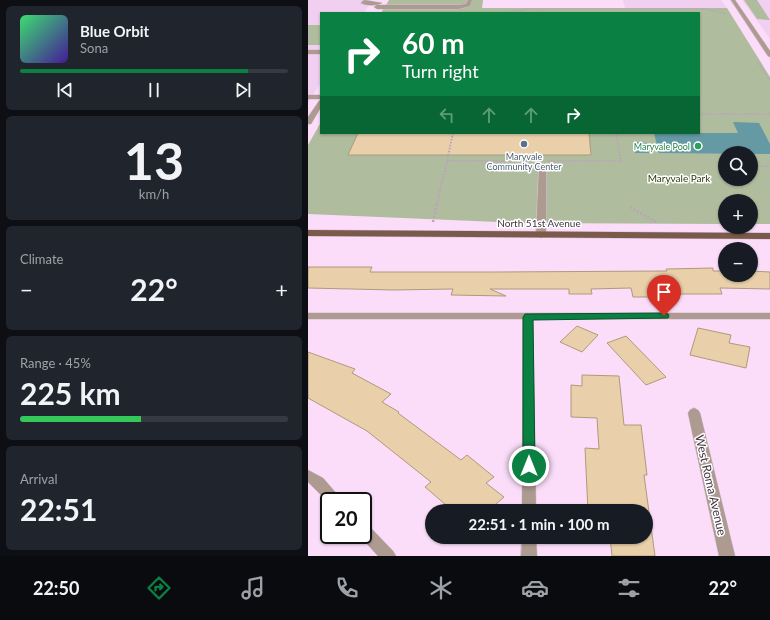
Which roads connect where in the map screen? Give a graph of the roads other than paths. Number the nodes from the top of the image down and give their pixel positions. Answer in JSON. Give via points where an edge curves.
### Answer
{"nodes":[{"id":1,"x":366,"y":0,"type":"edge"},
{"id":2,"x":470,"y":0,"type":"edge"},
{"id":3,"x":733,"y":0,"type":"edge"},
{"id":4,"x":379,"y":3,"type":"edge"},
{"id":5,"x":374,"y":12,"type":"edge"},
{"id":6,"x":308,"y":52,"type":"edge"},
{"id":7,"x":320,"y":52,"type":"edge"},
{"id":8,"x":770,"y":55,"type":"edge"},
{"id":9,"x":308,"y":97,"type":"edge"},
{"id":10,"x":320,"y":97,"type":"edge"},
{"id":11,"x":320,"y":104,"type":"edge"},
{"id":12,"x":308,"y":122,"type":"edge"},
{"id":13,"x":542,"y":172,"type":"dead end"},
{"id":14,"x":308,"y":233,"type":"edge"},
{"id":15,"x":541,"y":234,"type":"junction"},
{"id":16,"x":770,"y":236,"type":"edge"},
{"id":17,"x":308,"y":316,"type":"edge"},
{"id":18,"x":770,"y":316,"type":"edge"},
{"id":19,"x":528,"y":317,"type":"junction"},
{"id":20,"x":694,"y":413,"type":"dead end"},
{"id":21,"x":308,"y":475,"type":"edge"},
{"id":22,"x":327,"y":492,"type":"edge"},
{"id":23,"x":529,"y":504,"type":"edge"},
{"id":24,"x":372,"y":539,"type":"edge"},
{"id":25,"x":529,"y":544,"type":"edge"},
{"id":26,"x":388,"y":556,"type":"edge"},
{"id":27,"x":529,"y":556,"type":"edge"},
{"id":28,"x":727,"y":556,"type":"edge"}],
"edges":[{"from":1,"to":4,"type":"street","via":[[364,3]]},
{"from":2,"to":4,"type":"street","via":[[468,5],[459,7]]},
{"from":3,"to":8,"type":"street"},
{"from":4,"to":5,"type":"street"},
{"from":6,"to":7,"type":"street"},
{"from":9,"to":10,"type":"street"},
{"from":11,"to":12,"type":"street"},
{"from":13,"to":15,"type":"street"},
{"from":14,"to":15,"type":"main road","name":"North 51st Avenue"},
{"from":15,"to":16,"type":"main road","name":"North 51st Avenue"},
{"from":17,"to":19,"type":"street"},
{"from":18,"to":19,"type":"street"},
{"from":19,"to":23,"type":"street"},
{"from":20,"to":28,"type":"street","name":"West Roma Avenue"},
{"from":21,"to":22,"type":"street"},
{"from":24,"to":26,"type":"street"},
{"from":25,"to":27,"type":"street"}]}
